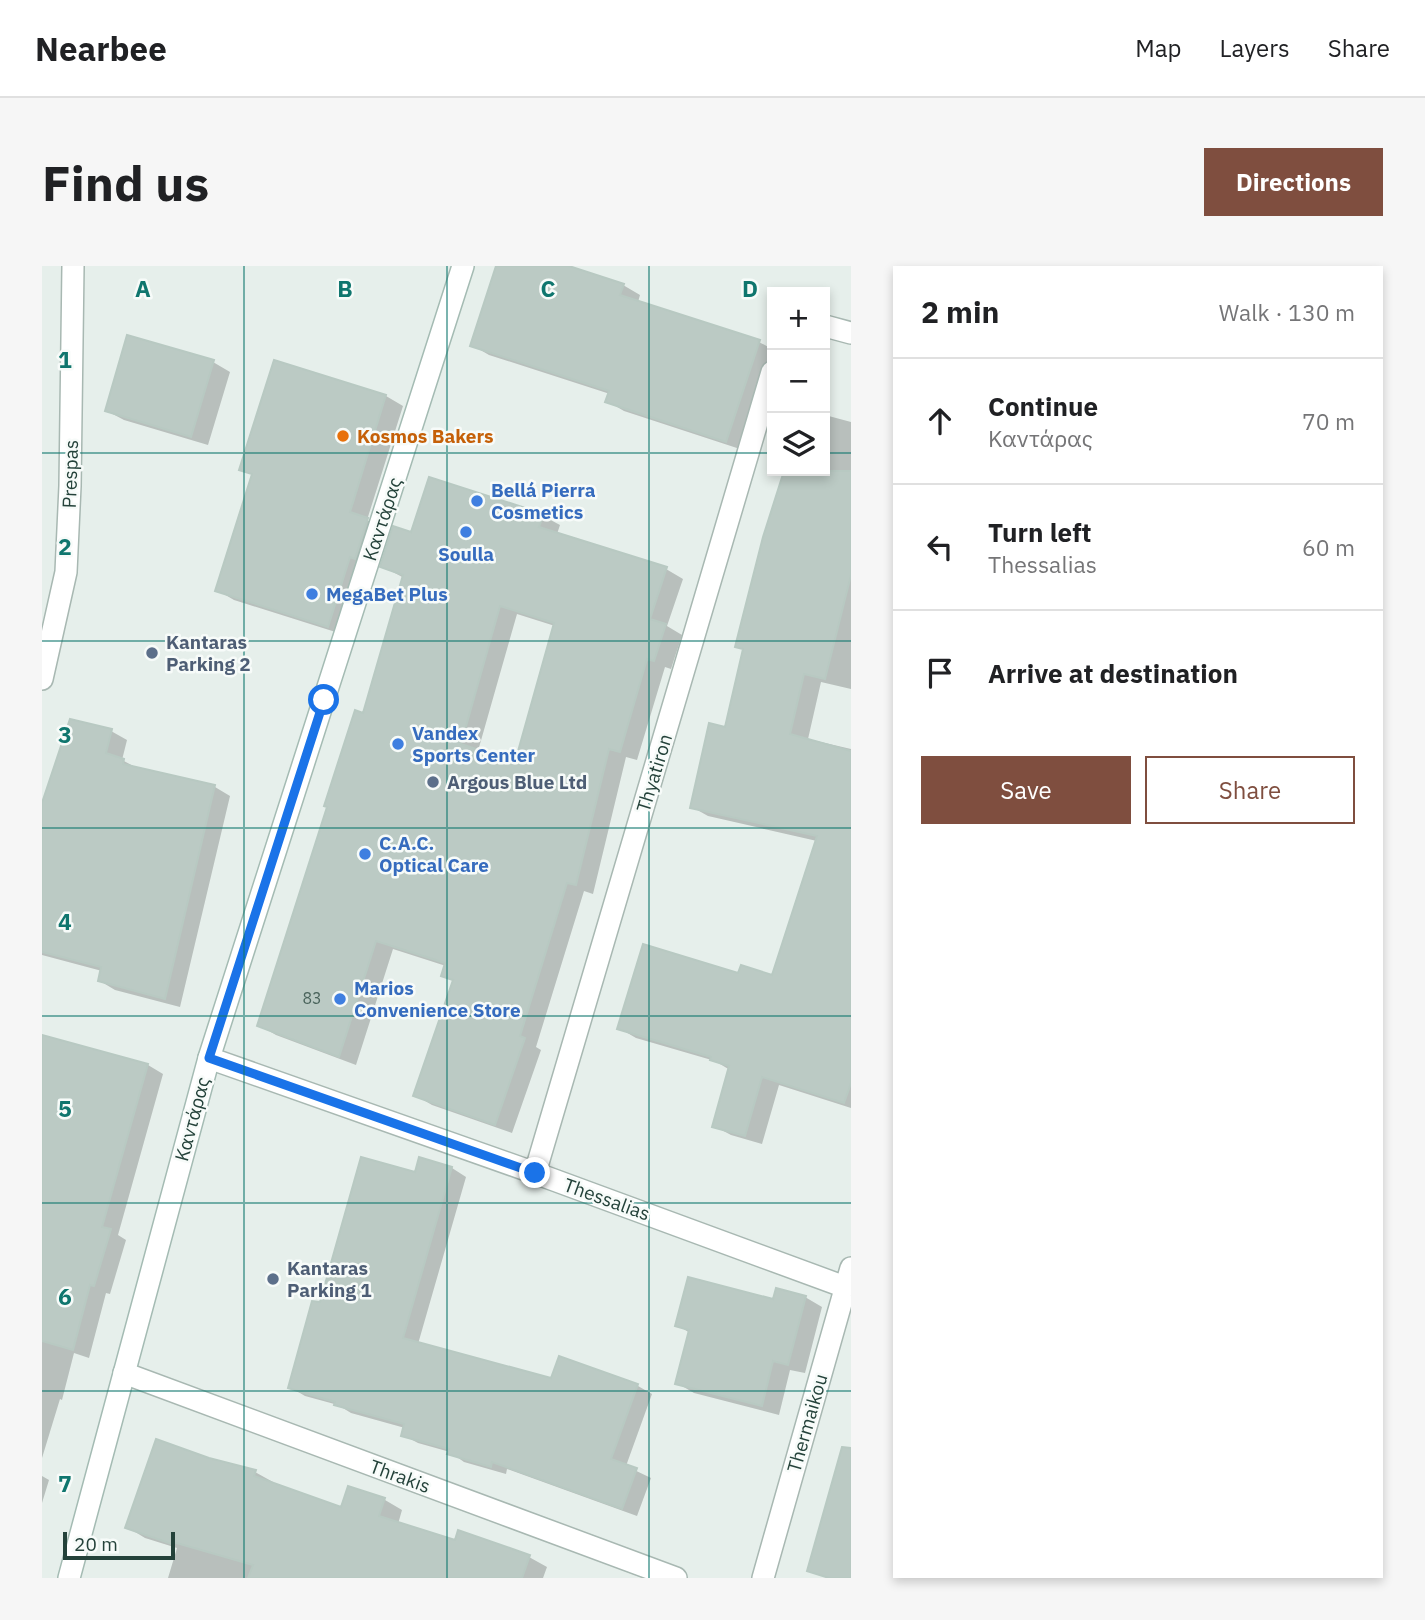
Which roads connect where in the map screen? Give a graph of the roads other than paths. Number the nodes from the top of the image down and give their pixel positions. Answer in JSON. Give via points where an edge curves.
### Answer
{"nodes":[{"id":1,"x":73,"y":266,"type":"edge"},
{"id":2,"x":463,"y":266,"type":"edge"},
{"id":3,"x":830,"y":327,"type":"edge"},
{"id":4,"x":851,"y":333,"type":"edge"},
{"id":5,"x":767,"y":389,"type":"edge"},
{"id":6,"x":42,"y":679,"type":"edge"},
{"id":7,"x":209,"y":1058,"type":"junction"},
{"id":8,"x":535,"y":1173,"type":"junction"},
{"id":9,"x":848,"y":1278,"type":"edge"},
{"id":10,"x":124,"y":1373,"type":"junction"},
{"id":11,"x":69,"y":1578,"type":"edge"},
{"id":12,"x":676,"y":1578,"type":"edge"},
{"id":13,"x":763,"y":1578,"type":"edge"}],
"edges":[{"from":1,"to":6,"type":"street","name":"Prespas","via":[[66,572]]},
{"from":2,"to":7,"type":"street","name":"Καντάρας"},
{"from":3,"to":4,"type":"street"},
{"from":5,"to":8,"type":"street","name":"Thyatiron"},
{"from":7,"to":8,"type":"street","name":"Thessalias"},
{"from":7,"to":10,"type":"street","name":"Καντάρας"},
{"from":8,"to":9,"type":"street","name":"Thessalias"},
{"from":9,"to":13,"type":"street","name":"Thermaikou"},
{"from":10,"to":11,"type":"street","name":"Καντάρας"},
{"from":10,"to":12,"type":"street","name":"Thrakis"}]}
